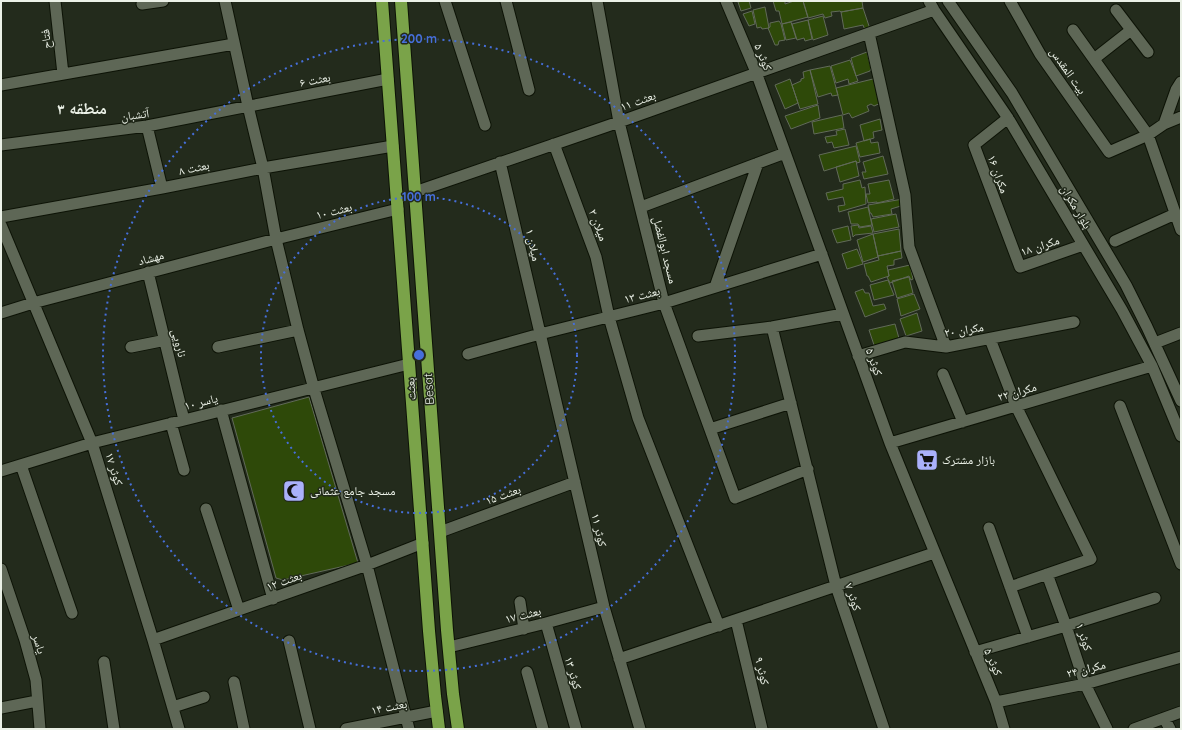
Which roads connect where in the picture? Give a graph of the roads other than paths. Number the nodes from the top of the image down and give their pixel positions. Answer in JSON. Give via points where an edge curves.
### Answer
{"nodes":[{"id":1,"x":55,"y":1,"type":"edge"},
{"id":2,"x":163,"y":1,"type":"edge"},
{"id":3,"x":225,"y":1,"type":"edge"},
{"id":4,"x":382,"y":1,"type":"edge"},
{"id":5,"x":401,"y":1,"type":"edge"},
{"id":6,"x":445,"y":1,"type":"edge"},
{"id":7,"x":506,"y":1,"type":"edge"},
{"id":8,"x":597,"y":1,"type":"edge"},
{"id":9,"x":726,"y":1,"type":"edge"},
{"id":10,"x":948,"y":1,"type":"edge"},
{"id":11,"x":1010,"y":1,"type":"edge"},
{"id":12,"x":142,"y":4,"type":"dead end"},
{"id":13,"x":932,"y":6,"type":"edge"},
{"id":14,"x":1116,"y":10,"type":"dead end"},
{"id":15,"x":1073,"y":30,"type":"dead end"},
{"id":16,"x":1131,"y":30,"type":"junction"},
{"id":17,"x":869,"y":33,"type":"junction"},
{"id":18,"x":234,"y":44,"type":"junction"},
{"id":19,"x":1148,"y":52,"type":"dead end"},
{"id":20,"x":1094,"y":59,"type":"junction"},
{"id":21,"x":756,"y":72,"type":"junction"},
{"id":22,"x":62,"y":74,"type":"junction"},
{"id":23,"x":388,"y":79,"type":"junction"},
{"id":24,"x":1181,"y":82,"type":"edge"},
{"id":25,"x":1,"y":85,"type":"edge"},
{"id":26,"x":529,"y":90,"type":"dead end"},
{"id":27,"x":248,"y":106,"type":"junction"},
{"id":28,"x":1181,"y":117,"type":"edge"},
{"id":29,"x":1008,"y":118,"type":"junction"},
{"id":30,"x":619,"y":122,"type":"junction"},
{"id":31,"x":1164,"y":124,"type":"junction"},
{"id":32,"x":485,"y":125,"type":"dead end"},
{"id":33,"x":147,"y":126,"type":"junction"},
{"id":34,"x":1148,"y":135,"type":"junction"},
{"id":35,"x":554,"y":144,"type":"junction"},
{"id":36,"x":1,"y":145,"type":"edge"},
{"id":37,"x":393,"y":146,"type":"junction"},
{"id":38,"x":785,"y":153,"type":"junction"},
{"id":39,"x":500,"y":162,"type":"junction"},
{"id":40,"x":758,"y":163,"type":"junction"},
{"id":41,"x":263,"y":168,"type":"junction"},
{"id":42,"x":162,"y":188,"type":"junction"},
{"id":43,"x":415,"y":192,"type":"junction"},
{"id":44,"x":997,"y":206,"type":"joint"},
{"id":45,"x":641,"y":207,"type":"junction"},
{"id":46,"x":398,"y":209,"type":"junction"},
{"id":47,"x":1,"y":217,"type":"edge"},
{"id":48,"x":1179,"y":222,"type":"edge"},
{"id":49,"x":1,"y":225,"type":"edge"},
{"id":50,"x":276,"y":239,"type":"junction"},
{"id":51,"x":1115,"y":241,"type":"dead end"},
{"id":52,"x":1083,"y":245,"type":"junction"},
{"id":53,"x":822,"y":254,"type":"junction"},
{"id":54,"x":148,"y":272,"type":"junction"},
{"id":55,"x":714,"y":287,"type":"junction"},
{"id":56,"x":33,"y":303,"type":"junction"},
{"id":57,"x":664,"y":303,"type":"junction"},
{"id":58,"x":1,"y":313,"type":"edge"},
{"id":59,"x":843,"y":314,"type":"junction"},
{"id":60,"x":609,"y":317,"type":"junction"},
{"id":61,"x":1074,"y":322,"type":"dead end"},
{"id":62,"x":772,"y":327,"type":"junction"},
{"id":63,"x":298,"y":330,"type":"junction"},
{"id":64,"x":1181,"y":333,"type":"edge"},
{"id":65,"x":540,"y":334,"type":"junction"},
{"id":66,"x":698,"y":336,"type":"dead end"},
{"id":67,"x":990,"y":339,"type":"junction"},
{"id":68,"x":166,"y":340,"type":"junction"},
{"id":69,"x":1155,"y":343,"type":"junction"},
{"id":70,"x":131,"y":347,"type":"dead end"},
{"id":71,"x":218,"y":347,"type":"dead end"},
{"id":72,"x":946,"y":347,"type":"junction"},
{"id":73,"x":468,"y":354,"type":"dead end"},
{"id":74,"x":858,"y":356,"type":"junction"},
{"id":75,"x":409,"y":364,"type":"junction"},
{"id":76,"x":1152,"y":366,"type":"junction"},
{"id":77,"x":943,"y":374,"type":"dead end"},
{"id":78,"x":314,"y":388,"type":"junction"},
{"id":79,"x":1181,"y":401,"type":"edge"},
{"id":80,"x":791,"y":403,"type":"junction"},
{"id":81,"x":1016,"y":406,"type":"junction"},
{"id":82,"x":1120,"y":406,"type":"dead end"},
{"id":83,"x":221,"y":410,"type":"junction"},
{"id":84,"x":184,"y":420,"type":"junction"},
{"id":85,"x":963,"y":422,"type":"junction"},
{"id":86,"x":170,"y":423,"type":"junction"},
{"id":87,"x":710,"y":429,"type":"junction"},
{"id":88,"x":1181,"y":436,"type":"edge"},
{"id":89,"x":92,"y":443,"type":"junction"},
{"id":90,"x":890,"y":443,"type":"junction"},
{"id":91,"x":21,"y":465,"type":"junction"},
{"id":92,"x":808,"y":469,"type":"junction"},
{"id":93,"x":184,"y":470,"type":"dead end"},
{"id":94,"x":1,"y":471,"type":"edge"},
{"id":95,"x":575,"y":482,"type":"junction"},
{"id":96,"x":206,"y":509,"type":"dead end"},
{"id":97,"x":989,"y":528,"type":"dead end"},
{"id":98,"x":440,"y":532,"type":"junction"},
{"id":99,"x":423,"y":543,"type":"junction"},
{"id":100,"x":934,"y":553,"type":"junction"},
{"id":101,"x":1181,"y":564,"type":"edge"},
{"id":102,"x":366,"y":565,"type":"junction"},
{"id":103,"x":1,"y":569,"type":"edge"},
{"id":104,"x":1046,"y":574,"type":"junction"},
{"id":105,"x":444,"y":579,"type":"junction"},
{"id":106,"x":425,"y":580,"type":"junction"},
{"id":107,"x":836,"y":586,"type":"junction"},
{"id":108,"x":1010,"y":587,"type":"junction"},
{"id":109,"x":273,"y":598,"type":"junction"},
{"id":110,"x":1155,"y":598,"type":"dead end"},
{"id":111,"x":520,"y":602,"type":"dead end"},
{"id":112,"x":604,"y":607,"type":"junction"},
{"id":113,"x":239,"y":610,"type":"junction"},
{"id":114,"x":72,"y":613,"type":"dead end"},
{"id":115,"x":736,"y":620,"type":"junction"},
{"id":116,"x":546,"y":623,"type":"junction"},
{"id":117,"x":719,"y":626,"type":"junction"},
{"id":118,"x":1066,"y":626,"type":"junction"},
{"id":119,"x":524,"y":629,"type":"junction"},
{"id":120,"x":1028,"y":637,"type":"junction"},
{"id":121,"x":153,"y":640,"type":"junction"},
{"id":122,"x":289,"y":641,"type":"dead end"},
{"id":123,"x":449,"y":647,"type":"junction"},
{"id":124,"x":975,"y":652,"type":"junction"},
{"id":125,"x":1181,"y":657,"type":"edge"},
{"id":126,"x":619,"y":659,"type":"junction"},
{"id":127,"x":104,"y":662,"type":"dead end"},
{"id":128,"x":527,"y":672,"type":"dead end"},
{"id":129,"x":234,"y":682,"type":"dead end"},
{"id":130,"x":1085,"y":684,"type":"junction"},
{"id":131,"x":204,"y":697,"type":"dead end"},
{"id":132,"x":37,"y":701,"type":"junction"},
{"id":133,"x":996,"y":702,"type":"junction"},
{"id":134,"x":173,"y":707,"type":"junction"},
{"id":135,"x":1,"y":708,"type":"edge"},
{"id":136,"x":436,"y":711,"type":"junction"},
{"id":137,"x":1181,"y":712,"type":"edge"},
{"id":138,"x":406,"y":717,"type":"junction"},
{"id":139,"x":1164,"y":718,"type":"junction"},
{"id":140,"x":40,"y":729,"type":"edge"},
{"id":141,"x":114,"y":729,"type":"edge"},
{"id":142,"x":179,"y":729,"type":"edge"},
{"id":143,"x":244,"y":729,"type":"edge"},
{"id":144,"x":310,"y":729,"type":"edge"},
{"id":145,"x":346,"y":729,"type":"edge"},
{"id":146,"x":409,"y":729,"type":"edge"},
{"id":147,"x":439,"y":729,"type":"edge"},
{"id":148,"x":458,"y":729,"type":"edge"},
{"id":149,"x":543,"y":729,"type":"edge"},
{"id":150,"x":576,"y":729,"type":"edge"},
{"id":151,"x":640,"y":729,"type":"edge"},
{"id":152,"x":762,"y":729,"type":"edge"},
{"id":153,"x":884,"y":729,"type":"edge"},
{"id":154,"x":1004,"y":729,"type":"edge"},
{"id":155,"x":1107,"y":729,"type":"edge"},
{"id":156,"x":1134,"y":729,"type":"edge"},
{"id":157,"x":1170,"y":729,"type":"edge"}],
"edges":[{"from":1,"to":22,"type":"street","name":"فتاح"},
{"from":2,"to":12,"type":"street"},
{"from":3,"to":18,"type":"street"},
{"from":4,"to":23,"type":"main road","name":"بعثت"},
{"from":5,"to":43,"type":"main road","name":"Besat"},
{"from":6,"to":32,"type":"street"},
{"from":7,"to":26,"type":"street"},
{"from":8,"to":30,"type":"street","name":"مسجد ابوالفضل"},
{"from":9,"to":21,"type":"street","name":"کوثر ۵"},
{"from":10,"to":69,"type":"street","name":"بلوار مکران","via":[[1012,93],[1126,285]]},
{"from":11,"to":34,"type":"street","name":"بیت المقدس","via":[[1040,54],[1109,152]]},
{"from":13,"to":17,"type":"street","name":"بعثت ۱۱"},
{"from":13,"to":29,"type":"street","name":"بلوار مکران"},
{"from":14,"to":16,"type":"street"},
{"from":15,"to":20,"type":"street"},
{"from":16,"to":19,"type":"street"},
{"from":16,"to":20,"type":"street"},
{"from":17,"to":21,"type":"street","name":"بعثت ۱۱"},
{"from":17,"to":72,"type":"street","via":[[905,195],[909,247]]},
{"from":18,"to":22,"type":"street"},
{"from":18,"to":27,"type":"street"},
{"from":20,"to":34,"type":"street"},
{"from":21,"to":30,"type":"street","name":"بعثت ۱۱"},
{"from":21,"to":38,"type":"street","name":"کوثر ۵"},
{"from":22,"to":25,"type":"street"},
{"from":23,"to":27,"type":"street","name":"بعثت ۶"},
{"from":23,"to":37,"type":"main road","name":"بعثت"},
{"from":24,"to":31,"type":"street"},
{"from":27,"to":33,"type":"street","name":"آتشبان"},
{"from":27,"to":41,"type":"street"},
{"from":28,"to":31,"type":"street"},
{"from":29,"to":44,"type":"street","name":"مکران ۱۶","via":[[974,146]]},
{"from":29,"to":52,"type":"street","name":"بلوار مکران"},
{"from":30,"to":35,"type":"street","name":"بعثت ۱۱"},
{"from":30,"to":45,"type":"street","name":"مسجد ابوالفضل"},
{"from":31,"to":34,"type":"street"},
{"from":33,"to":36,"type":"street","name":"آتشبان"},
{"from":33,"to":42,"type":"street"},
{"from":34,"to":48,"type":"street"},
{"from":35,"to":39,"type":"street","name":"بعثت ۱۱"},
{"from":35,"to":60,"type":"street","name":"میلان ۲","via":[[596,257]]},
{"from":37,"to":41,"type":"street","name":"بعثت ۸"},
{"from":37,"to":46,"type":"main road","name":"بعثت"},
{"from":38,"to":40,"type":"street"},
{"from":38,"to":53,"type":"street","name":"کوثر ۵"},
{"from":39,"to":43,"type":"street","name":"بعثت ۱۱"},
{"from":39,"to":65,"type":"street","name":"میلان ۱"},
{"from":40,"to":45,"type":"street"},
{"from":40,"to":55,"type":"street"},
{"from":41,"to":42,"type":"street","name":"بعثت ۸"},
{"from":41,"to":50,"type":"street"},
{"from":42,"to":47,"type":"street","name":"بعثت ۸"},
{"from":43,"to":98,"type":"main road","name":"Besat"},
{"from":44,"to":52,"type":"street","name":"مکران ۱۸","via":[[1020,267]]},
{"from":45,"to":57,"type":"street","name":"مسجد ابوالفضل"},
{"from":46,"to":50,"type":"street","name":"بعثت ۱۰"},
{"from":46,"to":75,"type":"main road","name":"بعثت"},
{"from":48,"to":51,"type":"street"},
{"from":49,"to":56,"type":"street","name":"کوثر ۱۷"},
{"from":50,"to":54,"type":"street","name":"مهشاد"},
{"from":50,"to":63,"type":"street"},
{"from":52,"to":76,"type":"street","name":"بلوار مکران"},
{"from":53,"to":55,"type":"street","name":"بعثت ۱۳"},
{"from":53,"to":59,"type":"street","name":"کوثر ۵"},
{"from":54,"to":56,"type":"street","name":"مهشاد"},
{"from":54,"to":68,"type":"street","name":"نارویی"},
{"from":55,"to":57,"type":"street","name":"بعثت ۱۳"},
{"from":56,"to":58,"type":"street","name":"مهشاد"},
{"from":56,"to":89,"type":"street","name":"کوثر ۱۷"},
{"from":57,"to":60,"type":"street","name":"بعثت ۱۳"},
{"from":57,"to":87,"type":"street","name":"مسجد ابوالفضل"},
{"from":59,"to":62,"type":"street"},
{"from":59,"to":74,"type":"street","name":"کوثر ۵"},
{"from":60,"to":65,"type":"street","name":"بعثت ۱۳"},
{"from":60,"to":117,"type":"street","name":"میلان ۲","via":[[638,418]]},
{"from":61,"to":67,"type":"street","name":"مکران ۲۰"},
{"from":62,"to":66,"type":"street"},
{"from":62,"to":80,"type":"street","name":"کوثر ۷"},
{"from":63,"to":71,"type":"street"},
{"from":63,"to":78,"type":"street"},
{"from":64,"to":69,"type":"street"},
{"from":65,"to":73,"type":"street","name":"بعثت ۱۳"},
{"from":65,"to":95,"type":"street","name":"کوثر ۱۱"},
{"from":67,"to":72,"type":"street","name":"مکران ۲۰"},
{"from":67,"to":81,"type":"street"},
{"from":68,"to":70,"type":"street"},
{"from":68,"to":84,"type":"street","name":"نارویی"},
{"from":69,"to":79,"type":"street","name":"بلوار مکران"},
{"from":72,"to":74,"type":"street","name":"مکران ۲۰","via":[[904,342]]},
{"from":74,"to":90,"type":"street","name":"کوثر ۵"},
{"from":75,"to":78,"type":"street","name":"یاسر ۱۰"},
{"from":75,"to":99,"type":"main road","name":"بعثت"},
{"from":76,"to":81,"type":"street","name":"مکران ۲۲"},
{"from":76,"to":88,"type":"street","name":"بلوار مکران"},
{"from":77,"to":85,"type":"street"},
{"from":78,"to":83,"type":"street","name":"یاسر ۱۰"},
{"from":78,"to":102,"type":"street"},
{"from":80,"to":87,"type":"street"},
{"from":80,"to":92,"type":"street","name":"کوثر ۷"},
{"from":81,"to":85,"type":"street","name":"مکران ۲۲"},
{"from":81,"to":104,"type":"street","via":[[1091,559]]},
{"from":82,"to":101,"type":"street"},
{"from":83,"to":84,"type":"street","name":"یاسر ۱۰"},
{"from":83,"to":109,"type":"street"},
{"from":84,"to":86,"type":"street","name":"یاسر ۱۰"},
{"from":85,"to":90,"type":"street","name":"مکران ۲۲"},
{"from":86,"to":89,"type":"street","name":"یاسر ۱۰"},
{"from":86,"to":93,"type":"street"},
{"from":87,"to":92,"type":"street","name":"مسجد ابوالفضل","via":[[734,498]]},
{"from":89,"to":91,"type":"street","name":"یاسر ۱۰"},
{"from":89,"to":121,"type":"street","name":"کوثر ۱۷"},
{"from":90,"to":100,"type":"street","name":"کوثر ۵"},
{"from":91,"to":94,"type":"street","name":"یاسر ۱۰"},
{"from":91,"to":114,"type":"street"},
{"from":92,"to":107,"type":"street","name":"کوثر ۷"},
{"from":95,"to":98,"type":"street","name":"بعثت ۱۵"},
{"from":95,"to":112,"type":"street","name":"کوثر ۱۱"},
{"from":96,"to":113,"type":"street"},
{"from":97,"to":108,"type":"street"},
{"from":98,"to":105,"type":"main road","name":"Besat"},
{"from":99,"to":102,"type":"street","name":"بعثت ۱۲"},
{"from":99,"to":106,"type":"main road","name":"بعثت"},
{"from":100,"to":107,"type":"street"},
{"from":100,"to":124,"type":"street","name":"کوثر ۵"},
{"from":102,"to":109,"type":"street","name":"بعثت ۱۲"},
{"from":102,"to":138,"type":"street"},
{"from":103,"to":132,"type":"street","name":"یاسر","via":[[36,680]]},
{"from":104,"to":108,"type":"street"},
{"from":104,"to":118,"type":"street","name":"کوثر ۱"},
{"from":105,"to":106,"type":"main road"},
{"from":105,"to":123,"type":"main road","name":"Besat"},
{"from":106,"to":136,"type":"main road","name":"بعثت"},
{"from":107,"to":115,"type":"street"},
{"from":107,"to":153,"type":"street","name":"کوثر ۷"},
{"from":108,"to":120,"type":"street"},
{"from":109,"to":113,"type":"street","name":"بعثت ۱۲"},
{"from":110,"to":118,"type":"street"},
{"from":111,"to":119,"type":"street"},
{"from":112,"to":116,"type":"street","name":"بعثت ۱۷"},
{"from":112,"to":126,"type":"street","name":"کوثر ۱۱"},
{"from":113,"to":121,"type":"street","name":"بعثت ۱۲"},
{"from":115,"to":117,"type":"street"},
{"from":115,"to":152,"type":"street","name":"کوثر ۹"},
{"from":116,"to":119,"type":"street","name":"بعثت ۱۷"},
{"from":116,"to":150,"type":"street","name":"کوثر ۱۳"},
{"from":117,"to":126,"type":"street"},
{"from":118,"to":120,"type":"street"},
{"from":118,"to":130,"type":"street","name":"کوثر ۱"},
{"from":119,"to":123,"type":"street","name":"بعثت ۱۷"},
{"from":120,"to":124,"type":"street"},
{"from":121,"to":134,"type":"street","name":"کوثر ۱۷"},
{"from":122,"to":144,"type":"street"},
{"from":123,"to":148,"type":"main road","name":"Besat"},
{"from":124,"to":133,"type":"street","name":"کوثر ۵"},
{"from":125,"to":130,"type":"street","name":"مکران ۲۴"},
{"from":126,"to":151,"type":"street","name":"کوثر ۱۱"},
{"from":127,"to":141,"type":"street"},
{"from":128,"to":149,"type":"street"},
{"from":129,"to":143,"type":"street"},
{"from":130,"to":133,"type":"street","name":"مکران ۲۴"},
{"from":130,"to":155,"type":"street","name":"کوثر ۱"},
{"from":131,"to":134,"type":"street"},
{"from":132,"to":135,"type":"street"},
{"from":132,"to":140,"type":"street","name":"یاسر"},
{"from":133,"to":154,"type":"street","name":"کوثر ۵"},
{"from":134,"to":142,"type":"street","name":"کوثر ۱۷"},
{"from":136,"to":138,"type":"street","name":"بعثت ۱۴"},
{"from":136,"to":147,"type":"main road","name":"بعثت"},
{"from":137,"to":139,"type":"street"},
{"from":138,"to":145,"type":"street","name":"بعثت ۱۴"},
{"from":138,"to":146,"type":"street"},
{"from":139,"to":156,"type":"street"},
{"from":139,"to":157,"type":"street"}]}
